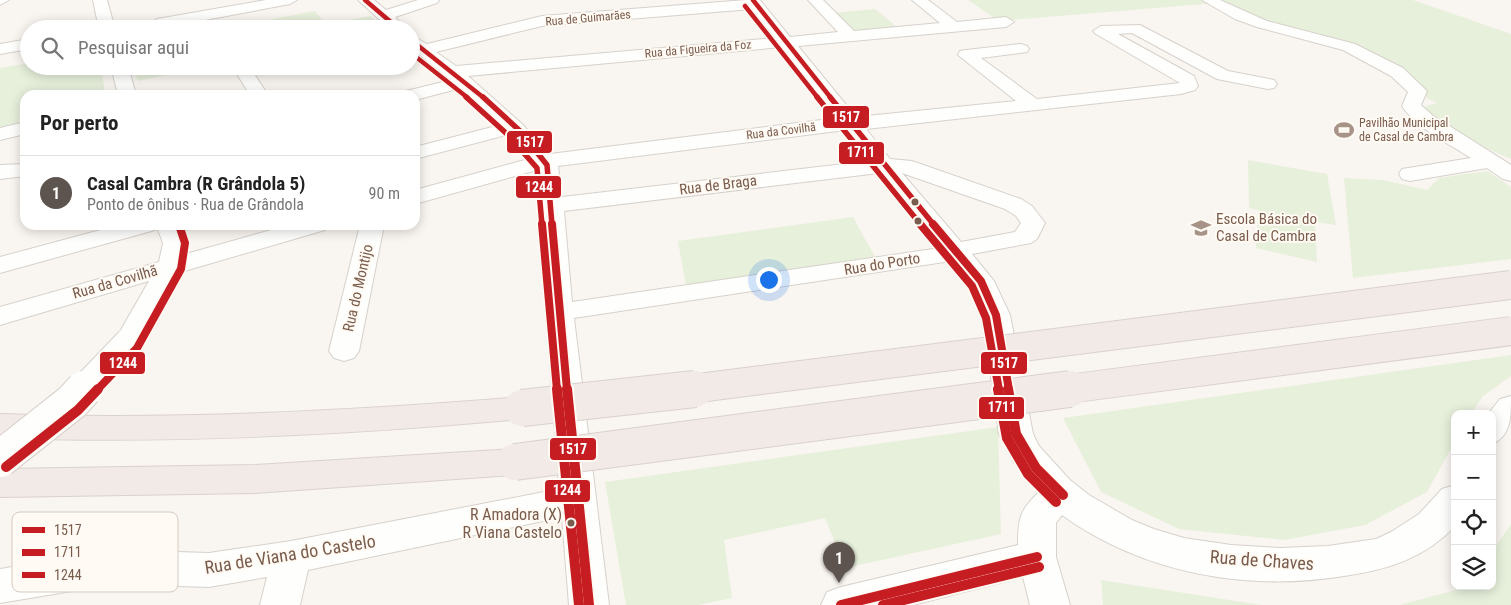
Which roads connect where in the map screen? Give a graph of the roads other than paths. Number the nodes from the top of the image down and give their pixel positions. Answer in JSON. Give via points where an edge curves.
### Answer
{"nodes":[{"id":1,"x":100,"y":0,"type":"edge"},
{"id":2,"x":290,"y":0,"type":"edge"},
{"id":3,"x":365,"y":0,"type":"edge"},
{"id":4,"x":432,"y":0,"type":"edge"},
{"id":5,"x":815,"y":0,"type":"edge"},
{"id":6,"x":919,"y":0,"type":"edge"},
{"id":7,"x":1209,"y":0,"type":"edge"},
{"id":8,"x":755,"y":2,"type":"edge"},
{"id":9,"x":227,"y":5,"type":"edge"},
{"id":10,"x":206,"y":15,"type":"junction"},
{"id":11,"x":384,"y":16,"type":"junction"},
{"id":12,"x":104,"y":20,"type":"edge"},
{"id":13,"x":179,"y":20,"type":"edge"},
{"id":14,"x":209,"y":20,"type":"edge"},
{"id":15,"x":389,"y":20,"type":"edge"},
{"id":16,"x":1006,"y":22,"type":"dead end"},
{"id":17,"x":954,"y":27,"type":"junction"},
{"id":18,"x":850,"y":36,"type":"junction"},
{"id":19,"x":786,"y":41,"type":"junction"},
{"id":20,"x":420,"y":44,"type":"edge"},
{"id":21,"x":20,"y":46,"type":"edge"},
{"id":22,"x":420,"y":47,"type":"edge"},
{"id":23,"x":0,"y":49,"type":"edge"},
{"id":24,"x":1021,"y":49,"type":"dead end"},
{"id":25,"x":121,"y":75,"type":"edge"},
{"id":26,"x":246,"y":75,"type":"edge"},
{"id":27,"x":457,"y":77,"type":"junction"},
{"id":28,"x":1268,"y":84,"type":"dead end"},
{"id":29,"x":126,"y":90,"type":"edge"},
{"id":30,"x":256,"y":90,"type":"edge"},
{"id":31,"x":420,"y":92,"type":"edge"},
{"id":32,"x":1033,"y":105,"type":"junction"},
{"id":33,"x":851,"y":124,"type":"junction"},
{"id":34,"x":514,"y":127,"type":"junction"},
{"id":35,"x":20,"y":129,"type":"edge"},
{"id":36,"x":0,"y":134,"type":"edge"},
{"id":37,"x":420,"y":153,"type":"edge"},
{"id":38,"x":545,"y":161,"type":"junction"},
{"id":39,"x":1489,"y":161,"type":"junction"},
{"id":40,"x":884,"y":165,"type":"junction"},
{"id":41,"x":20,"y":170,"type":"edge"},
{"id":42,"x":0,"y":172,"type":"edge"},
{"id":43,"x":1410,"y":174,"type":"dead end"},
{"id":44,"x":1511,"y":174,"type":"edge"},
{"id":45,"x":420,"y":196,"type":"edge"},
{"id":46,"x":552,"y":205,"type":"junction"},
{"id":47,"x":128,"y":230,"type":"edge"},
{"id":48,"x":170,"y":230,"type":"edge"},
{"id":49,"x":298,"y":230,"type":"edge"},
{"id":50,"x":371,"y":230,"type":"edge"},
{"id":51,"x":957,"y":250,"type":"junction"},
{"id":52,"x":0,"y":265,"type":"edge"},
{"id":53,"x":171,"y":266,"type":"junction"},
{"id":54,"x":1511,"y":285,"type":"edge"},
{"id":55,"x":559,"y":312,"type":"junction"},
{"id":56,"x":0,"y":316,"type":"edge"},
{"id":57,"x":1511,"y":331,"type":"edge"},
{"id":58,"x":344,"y":351,"type":"dead end"},
{"id":59,"x":1511,"y":407,"type":"edge"},
{"id":60,"x":0,"y":426,"type":"edge"},
{"id":61,"x":1496,"y":427,"type":"edge"},
{"id":62,"x":0,"y":460,"type":"edge"},
{"id":63,"x":0,"y":483,"type":"edge"},
{"id":64,"x":577,"y":487,"type":"junction"},
{"id":65,"x":1063,"y":495,"type":"junction"},
{"id":66,"x":1454,"y":500,"type":"edge"},
{"id":67,"x":1037,"y":556,"type":"junction"},
{"id":68,"x":290,"y":557,"type":"junction"},
{"id":69,"x":178,"y":569,"type":"edge"},
{"id":70,"x":280,"y":605,"type":"edge"},
{"id":71,"x":589,"y":605,"type":"edge"},
{"id":72,"x":841,"y":605,"type":"edge"},
{"id":73,"x":1050,"y":605,"type":"edge"}],
"edges":[{"from":1,"to":12,"type":"street"},
{"from":2,"to":9,"type":"street"},
{"from":3,"to":11,"type":"street"},
{"from":4,"to":11,"type":"street"},
{"from":5,"to":18,"type":"street"},
{"from":6,"to":17,"type":"street"},
{"from":7,"to":39,"type":"street","via":[[1255,21],[1349,47],[1397,72],[1418,91],[1411,106],[1425,119]]},
{"from":8,"to":19,"type":"street","name":"Rua de Chaves"},
{"from":8,"to":20,"type":"street","name":"Rua de Guimarães","via":[[542,21]]},
{"from":9,"to":10,"type":"street"},
{"from":10,"to":13,"type":"street"},
{"from":10,"to":14,"type":"street"},
{"from":11,"to":15,"type":"street"},
{"from":16,"to":17,"type":"street","name":"Rua da Figueira da Foz"},
{"from":17,"to":18,"type":"street","name":"Rua da Figueira da Foz"},
{"from":18,"to":19,"type":"street","name":"Rua da Figueira da Foz"},
{"from":19,"to":27,"type":"street","name":"Rua da Figueira da Foz"},
{"from":19,"to":33,"type":"street","name":"Rua de Chaves"},
{"from":21,"to":23,"type":"street"},
{"from":22,"to":27,"type":"street"},
{"from":24,"to":32,"type":"street","via":[[966,55]]},
{"from":25,"to":29,"type":"street"},
{"from":26,"to":30,"type":"street"},
{"from":27,"to":31,"type":"street","name":"Rua da Figueira da Foz"},
{"from":27,"to":34,"type":"street"},
{"from":28,"to":32,"type":"street","name":"Rua da Covilhã","via":[[1223,75],[1135,28],[1101,31],[1188,80],[1189,86]]},
{"from":32,"to":33,"type":"street","name":"Rua da Covilhã"},
{"from":33,"to":38,"type":"street","name":"Rua da Covilhã"},
{"from":33,"to":40,"type":"street","name":"Rua de Chaves"},
{"from":34,"to":37,"type":"street"},
{"from":34,"to":38,"type":"street"},
{"from":35,"to":36,"type":"street"},
{"from":38,"to":45,"type":"street","name":"Rua da Covilhã"},
{"from":38,"to":46,"type":"street"},
{"from":39,"to":43,"type":"street"},
{"from":39,"to":44,"type":"street"},
{"from":40,"to":46,"type":"street","name":"Rua de Braga"},
{"from":40,"to":51,"type":"street","name":"Rua de Chaves"},
{"from":40,"to":51,"type":"street","name":"Rua do Porto","via":[[904,166],[1001,200],[1018,207],[1030,217],[1033,227],[1022,238]]},
{"from":41,"to":42,"type":"street"},
{"from":46,"to":55,"type":"street"},
{"from":47,"to":52,"type":"street"},
{"from":48,"to":53,"type":"street","via":[[175,243]]},
{"from":49,"to":53,"type":"street","name":"Rua da Covilhã"},
{"from":50,"to":58,"type":"street","name":"Rua do Montijo"},
{"from":51,"to":55,"type":"street","name":"Rua do Porto","via":[[906,261]]},
{"from":51,"to":65,"type":"street","name":"Rua de Chaves","via":[[981,281],[996,316],[1016,434],[1022,449],[1045,479]]},
{"from":53,"to":56,"type":"street","name":"Rua da Covilhã"},
{"from":53,"to":62,"type":"street","bridge":true,"via":[[129,342],[72,402]]},
{"from":54,"to":60,"type":"highway","bridge":true,"via":[[722,386],[522,408],[422,417],[217,427]]},
{"from":55,"to":64,"type":"street"},
{"from":57,"to":63,"type":"highway","bridge":true,"via":[[514,462],[255,479]]},
{"from":59,"to":61,"type":"street"},
{"from":64,"to":68,"type":"street","name":"Rua de Viana do Castelo"},
{"from":64,"to":71,"type":"street"},
{"from":65,"to":66,"type":"street","name":"Rua de Chaves","via":[[1090,514],[1162,548],[1217,559],[1300,566],[1382,554],[1438,522]]},
{"from":65,"to":67,"type":"street","via":[[1037,519]]},
{"from":67,"to":72,"type":"street"},
{"from":67,"to":73,"type":"street"},
{"from":68,"to":69,"type":"street","name":"Rua de Viana do Castelo","via":[[209,570]]},
{"from":68,"to":70,"type":"street"}]}
